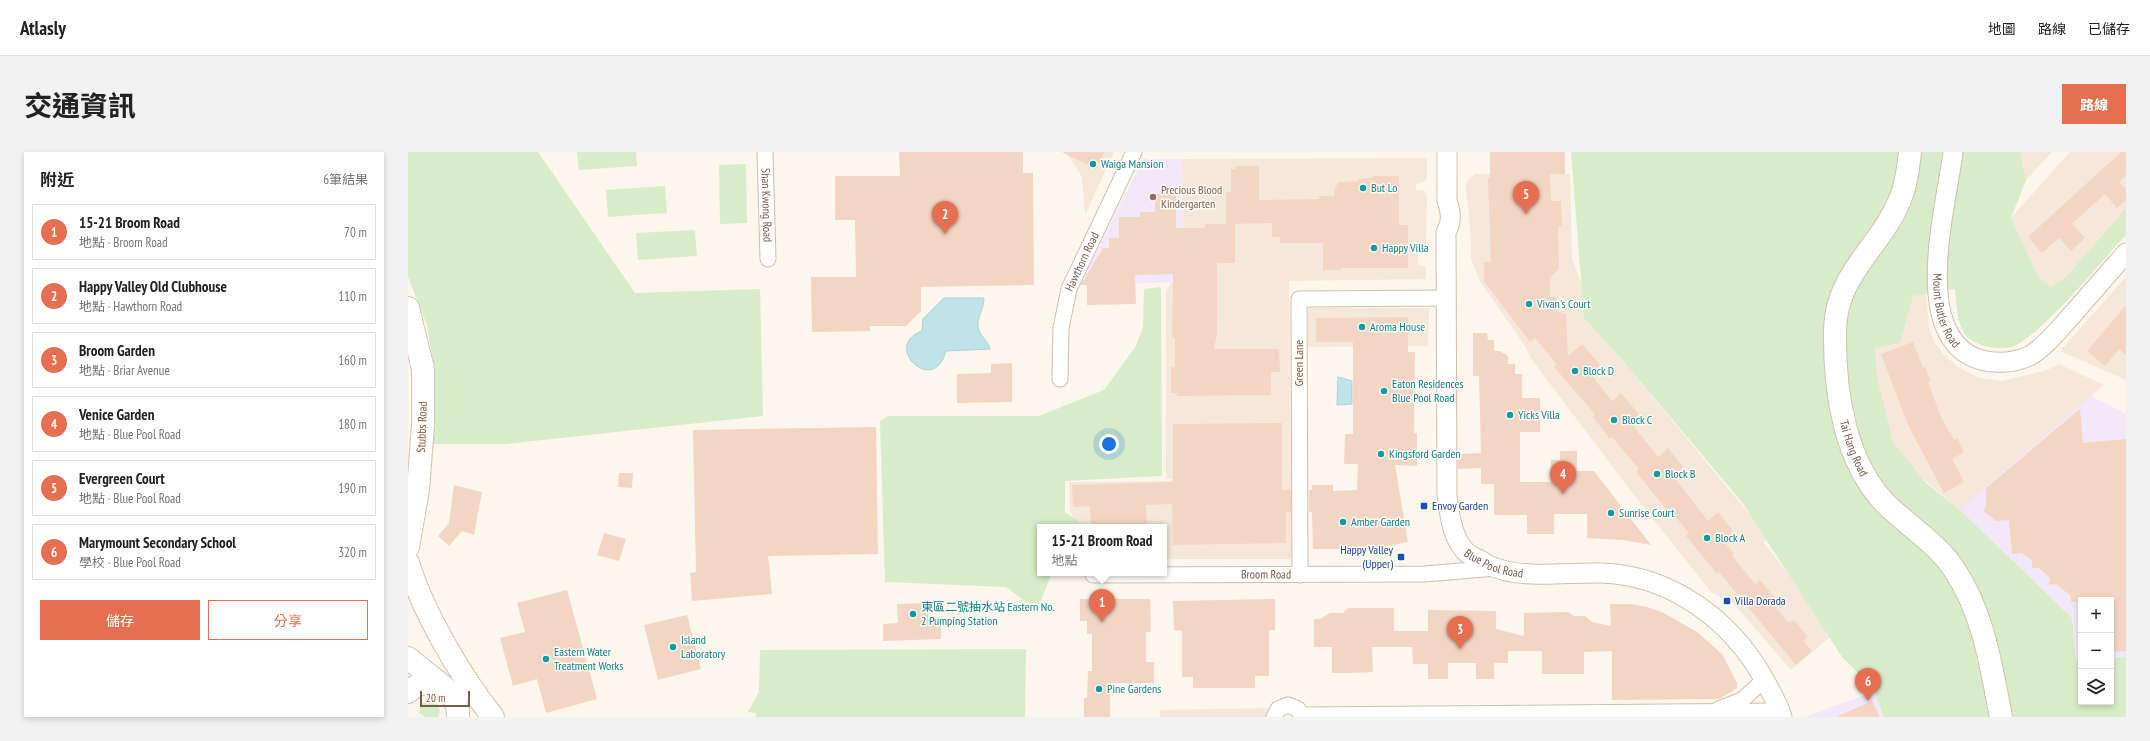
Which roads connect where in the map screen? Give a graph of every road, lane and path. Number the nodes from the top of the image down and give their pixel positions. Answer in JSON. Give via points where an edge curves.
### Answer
{"nodes":[{"id":1,"x":765,"y":152,"type":"edge"},
{"id":2,"x":1134,"y":152,"type":"edge"},
{"id":3,"x":1447,"y":152,"type":"edge"},
{"id":4,"x":1910,"y":152,"type":"edge"},
{"id":5,"x":1954,"y":152,"type":"edge"},
{"id":6,"x":2126,"y":253,"type":"edge"},
{"id":7,"x":768,"y":259,"type":"dead end"},
{"id":8,"x":1447,"y":298,"type":"junction"},
{"id":9,"x":408,"y":308,"type":"edge"},
{"id":10,"x":1060,"y":379,"type":"dead end"},
{"id":11,"x":408,"y":547,"type":"edge"},
{"id":12,"x":1467,"y":553,"type":"junction"},
{"id":13,"x":408,"y":563,"type":"edge"},
{"id":14,"x":1496,"y":568,"type":"junction"},
{"id":15,"x":1439,"y":573,"type":"junction"},
{"id":16,"x":1300,"y":575,"type":"junction"},
{"id":17,"x":1167,"y":576,"type":"edge"},
{"id":18,"x":408,"y":658,"type":"edge"},
{"id":19,"x":408,"y":664,"type":"edge"},
{"id":20,"x":1764,"y":680,"type":"junction"},
{"id":21,"x":412,"y":689,"type":"edge"},
{"id":22,"x":454,"y":703,"type":"edge"},
{"id":23,"x":1710,"y":712,"type":"junction"},
{"id":24,"x":1781,"y":714,"type":"edge"},
{"id":25,"x":1302,"y":716,"type":"edge"},
{"id":26,"x":475,"y":717,"type":"edge"},
{"id":27,"x":493,"y":717,"type":"edge"},
{"id":28,"x":1274,"y":717,"type":"edge"},
{"id":29,"x":2001,"y":717,"type":"edge"}],
"edges":[{"from":1,"to":7,"type":"street","name":"Shan Kwong Road"},
{"from":2,"to":10,"type":"street","name":"Hawthorn Road","via":[[1069,288],[1061,328]]},
{"from":3,"to":8,"type":"street","name":"Blue Pool Road","via":[[1450,226],[1446,232],[1454,262]]},
{"from":4,"to":29,"type":"main road","name":"Tai Hang Road","via":[[1906,180],[1899,202],[1848,280],[1839,300],[1835,350],[1842,408],[1852,448],[1868,482],[1890,508],[1943,555],[1970,597],[1987,648]]},
{"from":5,"to":6,"type":"street","name":"Mount Butler Road","via":[[1941,230],[1939,306],[1948,334],[1968,354],[1998,363],[2022,359],[2031,354],[2052,336]]},
{"from":8,"to":12,"type":"street","name":"Blue Pool Road","via":[[1447,496],[1451,526]]},
{"from":8,"to":16,"type":"street","name":"Green Lane","via":[[1299,299]]},
{"from":9,"to":11,"type":"main road","name":"Stubbs Road","via":[[423,369],[421,458]]},
{"from":12,"to":14,"type":"street","name":"Blue Pool Road"},
{"from":12,"to":15,"type":"street"},
{"from":13,"to":27,"type":"main road","via":[[428,611],[455,663]]},
{"from":14,"to":15,"type":"street","name":"Broom Road"},
{"from":14,"to":20,"type":"street","name":"Blue Pool Road","via":[[1523,573],[1603,573],[1643,579],[1672,590],[1716,619],[1744,647]]},
{"from":15,"to":16,"type":"street","name":"Broom Road"},
{"from":16,"to":17,"type":"street","name":"Broom Road"},
{"from":18,"to":22,"type":"main road"},
{"from":19,"to":21,"type":"main road"},
{"from":20,"to":23,"type":"street","via":[[1742,700]]},
{"from":20,"to":24,"type":"street","name":"Blue Pool Road"},
{"from":21,"to":22,"type":"main road","via":[[432,683]]},
{"from":22,"to":26,"type":"main road"},
{"from":23,"to":24,"type":"street"},
{"from":23,"to":25,"type":"street"},
{"from":25,"to":28,"type":"street","via":[[1295,706],[1288,705],[1278,709]]}]}
